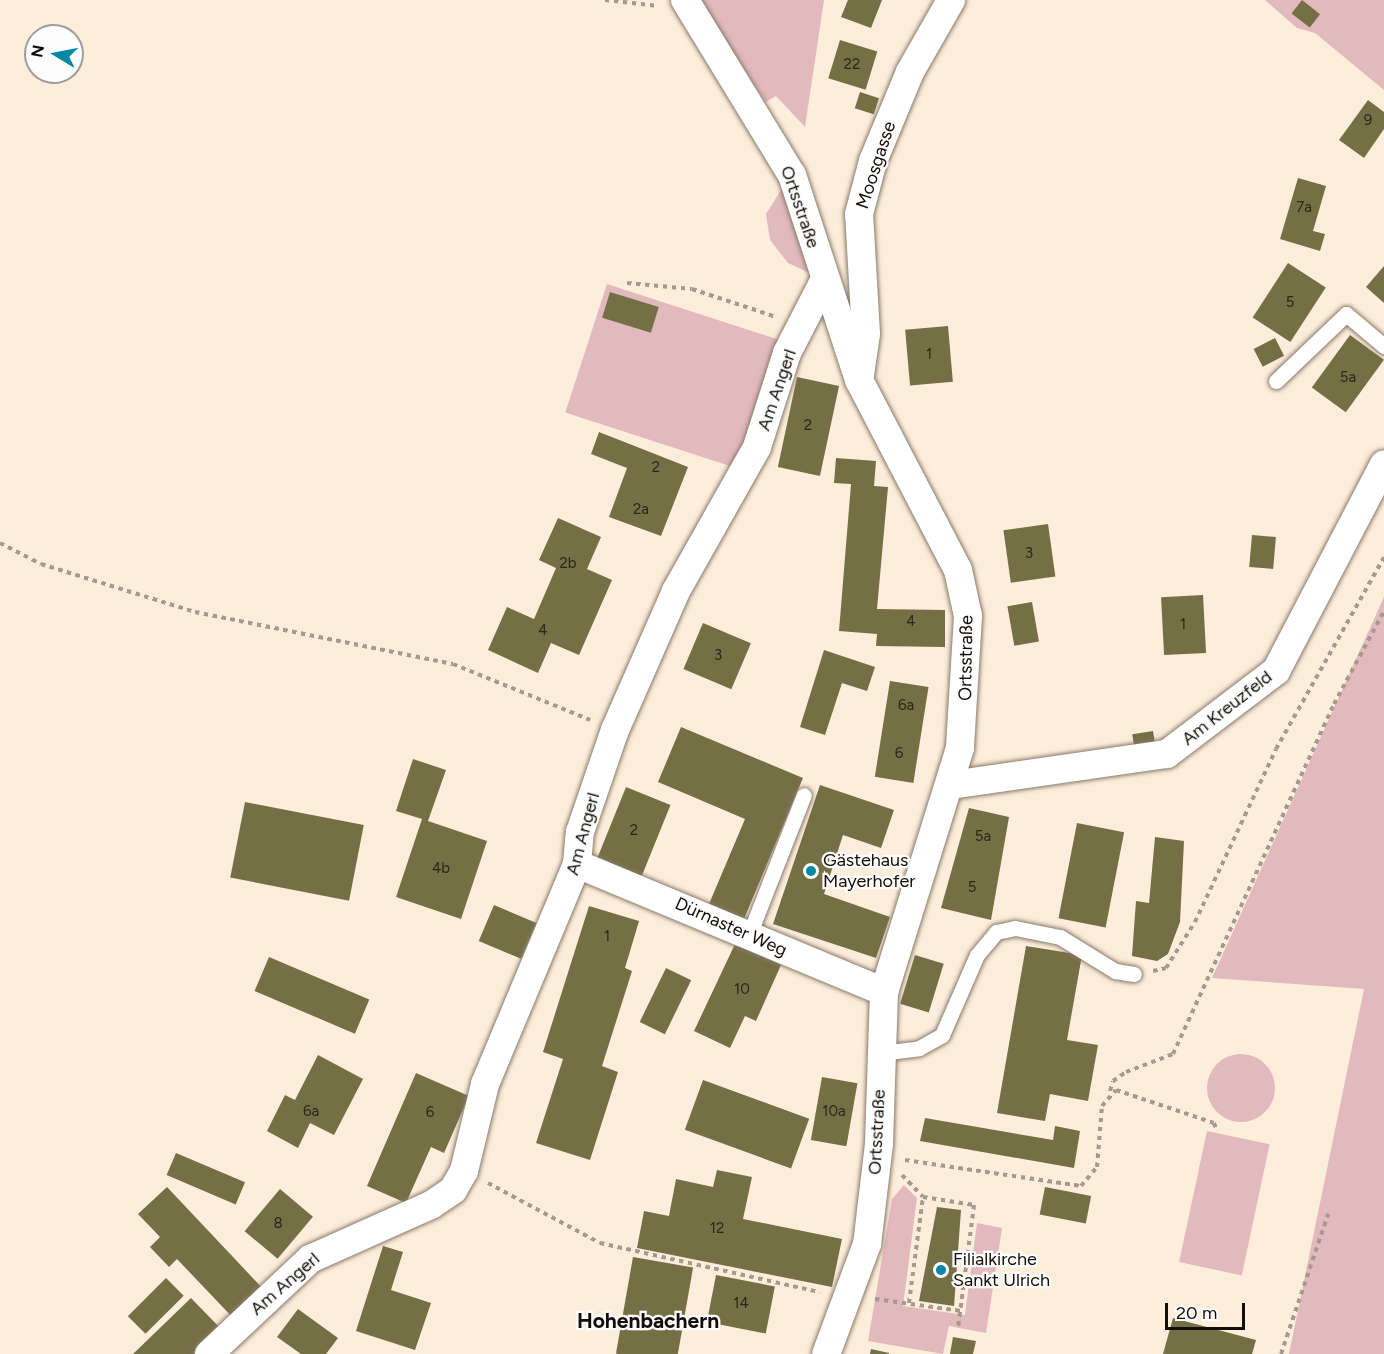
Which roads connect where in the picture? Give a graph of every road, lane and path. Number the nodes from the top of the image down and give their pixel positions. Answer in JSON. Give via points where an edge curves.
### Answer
{"nodes":[{"id":1,"x":605,"y":0,"type":"edge"},
{"id":2,"x":951,"y":0,"type":"edge"},
{"id":3,"x":687,"y":3,"type":"edge"},
{"id":4,"x":825,"y":279,"type":"junction"},
{"id":5,"x":627,"y":283,"type":"dead end"},
{"id":6,"x":802,"y":325,"type":"junction"},
{"id":7,"x":1384,"y":346,"type":"edge"},
{"id":8,"x":859,"y":380,"type":"junction"},
{"id":9,"x":1276,"y":381,"type":"dead end"},
{"id":10,"x":1384,"y":464,"type":"edge"},
{"id":11,"x":0,"y":543,"type":"edge"},
{"id":12,"x":1384,"y":557,"type":"edge"},
{"id":13,"x":1384,"y":611,"type":"edge"},
{"id":14,"x":615,"y":730,"type":"junction"},
{"id":15,"x":951,"y":785,"type":"junction"},
{"id":16,"x":804,"y":795,"type":"dead end"},
{"id":17,"x":577,"y":864,"type":"junction"},
{"id":18,"x":749,"y":935,"type":"junction"},
{"id":19,"x":1134,"y":974,"type":"joint"},
{"id":20,"x":884,"y":992,"type":"junction"},
{"id":21,"x":881,"y":1053,"type":"junction"},
{"id":22,"x":1110,"y":1091,"type":"junction"},
{"id":23,"x":1217,"y":1131,"type":"dead end"},
{"id":24,"x":877,"y":1159,"type":"junction"},
{"id":25,"x":464,"y":1171,"type":"junction"},
{"id":26,"x":923,"y":1197,"type":"junction"},
{"id":27,"x":1328,"y":1214,"type":"dead end"},
{"id":28,"x":850,"y":1297,"type":"junction"},
{"id":29,"x":909,"y":1303,"type":"junction"},
{"id":30,"x":961,"y":1311,"type":"junction"},
{"id":31,"x":958,"y":1328,"type":"dead end"},
{"id":32,"x":209,"y":1354,"type":"edge"},
{"id":33,"x":826,"y":1354,"type":"edge"},
{"id":34,"x":1281,"y":1354,"type":"edge"}],
"edges":[{"from":1,"to":3,"type":"path"},
{"from":2,"to":8,"type":"street","name":"Moosgasse","via":[[910,72],[873,161],[859,214],[866,334]]},
{"from":3,"to":4,"type":"street","name":"Ortsstraße","via":[[792,174]]},
{"from":4,"to":6,"type":"street","name":"Am Angerl"},
{"from":4,"to":8,"type":"street","name":"Ortsstraße"},
{"from":5,"to":6,"type":"path","via":[[692,289]]},
{"from":6,"to":14,"type":"street","name":"Am Angerl","via":[[757,447],[676,591]]},
{"from":7,"to":9,"type":"lane","via":[[1346,314]]},
{"from":8,"to":15,"type":"street","name":"Ortsstraße","via":[[964,589],[967,699]]},
{"from":10,"to":15,"type":"street","name":"Am Kreuzfeld","via":[[1276,671],[1167,754]]},
{"from":11,"to":14,"type":"path","via":[[41,564],[195,612],[453,664]]},
{"from":12,"to":19,"type":"path","via":[[1276,749],[1195,922],[1166,968]]},
{"from":13,"to":22,"type":"path","via":[[1334,704],[1173,1054],[1126,1072],[1113,1081]]},
{"from":14,"to":17,"type":"street","name":"Am Angerl","via":[[579,832]]},
{"from":15,"to":20,"type":"street","name":"Ortsstraße"},
{"from":16,"to":18,"type":"lane"},
{"from":17,"to":18,"type":"street","name":"Dürnaster Weg"},
{"from":17,"to":25,"type":"street","name":"Am Angerl","via":[[485,1084]]},
{"from":18,"to":20,"type":"street","name":"Dürnaster Weg"},
{"from":19,"to":21,"type":"lane","via":[[1115,971],[1060,937],[1015,928],[996,932],[977,955],[942,1035],[919,1048]]},
{"from":20,"to":21,"type":"street","name":"Ortsstraße"},
{"from":21,"to":24,"type":"street","name":"Ortsstraße"},
{"from":22,"to":23,"type":"path","via":[[1214,1124]]},
{"from":22,"to":24,"type":"path","via":[[1098,1131],[1097,1167],[1081,1186]]},
{"from":24,"to":26,"type":"path","via":[[896,1167]]},
{"from":24,"to":28,"type":"street","name":"Ortsstraße","via":[[867,1244]]},
{"from":25,"to":28,"type":"path","via":[[600,1243]]},
{"from":25,"to":32,"type":"street","name":"Am Angerl","via":[[453,1190],[431,1205],[338,1242],[310,1259]]},
{"from":26,"to":29,"type":"path"},
{"from":26,"to":30,"type":"path","via":[[974,1205]]},
{"from":27,"to":34,"type":"path"},
{"from":28,"to":29,"type":"path"},
{"from":28,"to":33,"type":"street","name":"Ortsstraße"},
{"from":29,"to":30,"type":"path"},
{"from":30,"to":31,"type":"path"}]}
